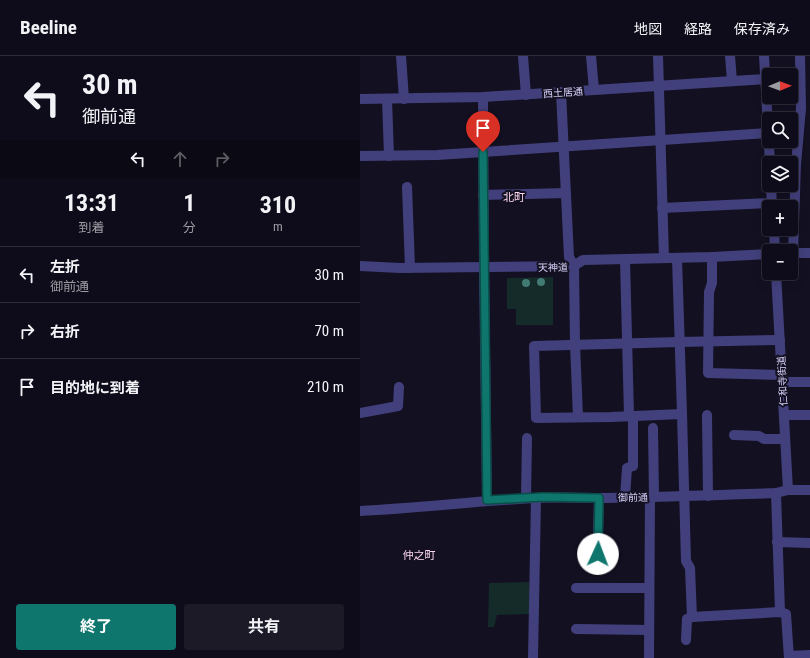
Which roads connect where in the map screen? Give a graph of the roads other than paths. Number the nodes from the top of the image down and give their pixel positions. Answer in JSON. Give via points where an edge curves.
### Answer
{"nodes":[{"id":1,"x":401,"y":56,"type":"edge"},
{"id":2,"x":591,"y":56,"type":"edge"},
{"id":3,"x":658,"y":56,"type":"edge"},
{"id":4,"x":730,"y":56,"type":"edge"},
{"id":5,"x":764,"y":56,"type":"edge"},
{"id":6,"x":803,"y":57,"type":"edge"},
{"id":7,"x":523,"y":58,"type":"edge"},
{"id":8,"x":765,"y":68,"type":"edge"},
{"id":9,"x":762,"y":79,"type":"edge"},
{"id":10,"x":732,"y":81,"type":"junction"},
{"id":11,"x":659,"y":85,"type":"junction"},
{"id":12,"x":594,"y":90,"type":"junction"},
{"id":13,"x":562,"y":92,"type":"junction"},
{"id":14,"x":526,"y":95,"type":"junction"},
{"id":15,"x":483,"y":97,"type":"junction"},
{"id":16,"x":360,"y":99,"type":"edge"},
{"id":17,"x":386,"y":99,"type":"junction"},
{"id":18,"x":404,"y":99,"type":"junction"},
{"id":19,"x":762,"y":133,"type":"edge"},
{"id":20,"x":660,"y":140,"type":"junction"},
{"id":21,"x":564,"y":146,"type":"junction"},
{"id":22,"x":483,"y":152,"type":"junction"},
{"id":23,"x":360,"y":156,"type":"edge"},
{"id":24,"x":389,"y":156,"type":"junction"},
{"id":25,"x":407,"y":186,"type":"dead end"},
{"id":26,"x":566,"y":193,"type":"junction"},
{"id":27,"x":483,"y":196,"type":"junction"},
{"id":28,"x":762,"y":205,"type":"edge"},
{"id":29,"x":662,"y":208,"type":"junction"},
{"id":30,"x":792,"y":244,"type":"edge"},
{"id":31,"x":798,"y":253,"type":"edge"},
{"id":32,"x":810,"y":253,"type":"edge"},
{"id":33,"x":762,"y":254,"type":"edge"},
{"id":34,"x":712,"y":257,"type":"junction"},
{"id":35,"x":664,"y":258,"type":"junction"},
{"id":36,"x":677,"y":258,"type":"junction"},
{"id":37,"x":625,"y":260,"type":"junction"},
{"id":38,"x":360,"y":266,"type":"edge"},
{"id":39,"x":574,"y":266,"type":"junction"},
{"id":40,"x":410,"y":268,"type":"junction"},
{"id":41,"x":484,"y":268,"type":"junction"},
{"id":42,"x":776,"y":280,"type":"edge"},
{"id":43,"x":780,"y":340,"type":"junction"},
{"id":44,"x":709,"y":341,"type":"junction"},
{"id":45,"x":679,"y":342,"type":"junction"},
{"id":46,"x":576,"y":344,"type":"junction"},
{"id":47,"x":628,"y":344,"type":"junction"},
{"id":48,"x":782,"y":378,"type":"junction"},
{"id":49,"x":810,"y":382,"type":"edge"},
{"id":50,"x":399,"y":387,"type":"dead end"},
{"id":51,"x":360,"y":413,"type":"edge"},
{"id":52,"x":682,"y":414,"type":"junction"},
{"id":53,"x":707,"y":415,"type":"dead end"},
{"id":54,"x":784,"y":415,"type":"junction"},
{"id":55,"x":810,"y":415,"type":"edge"},
{"id":56,"x":631,"y":416,"type":"junction"},
{"id":57,"x":578,"y":417,"type":"junction"},
{"id":58,"x":653,"y":428,"type":"dead end"},
{"id":59,"x":734,"y":436,"type":"dead end"},
{"id":60,"x":527,"y":438,"type":"dead end"},
{"id":61,"x":785,"y":439,"type":"junction"},
{"id":62,"x":788,"y":490,"type":"junction"},
{"id":63,"x":810,"y":490,"type":"edge"},
{"id":64,"x":776,"y":493,"type":"junction"},
{"id":65,"x":684,"y":496,"type":"junction"},
{"id":66,"x":708,"y":496,"type":"junction"},
{"id":67,"x":652,"y":497,"type":"junction"},
{"id":68,"x":531,"y":498,"type":"junction"},
{"id":69,"x":599,"y":498,"type":"junction"},
{"id":70,"x":625,"y":498,"type":"junction"},
{"id":71,"x":487,"y":500,"type":"junction"},
{"id":72,"x":360,"y":511,"type":"edge"},
{"id":73,"x":778,"y":542,"type":"junction"},
{"id":74,"x":810,"y":543,"type":"edge"},
{"id":75,"x":597,"y":569,"type":"dead end"},
{"id":76,"x":576,"y":588,"type":"dead end"},
{"id":77,"x":649,"y":588,"type":"junction"},
{"id":78,"x":780,"y":612,"type":"junction"},
{"id":79,"x":692,"y":616,"type":"junction"},
{"id":80,"x":576,"y":629,"type":"dead end"},
{"id":81,"x":649,"y":630,"type":"junction"},
{"id":82,"x":686,"y":640,"type":"dead end"},
{"id":83,"x":810,"y":655,"type":"edge"},
{"id":84,"x":789,"y":657,"type":"edge"},
{"id":85,"x":533,"y":658,"type":"edge"},
{"id":86,"x":649,"y":658,"type":"edge"}],
"edges":[{"from":1,"to":18,"type":"street"},
{"from":2,"to":12,"type":"street"},
{"from":3,"to":11,"type":"street"},
{"from":4,"to":10,"type":"street"},
{"from":5,"to":8,"type":"street"},
{"from":6,"to":30,"type":"street"},
{"from":7,"to":14,"type":"street"},
{"from":9,"to":10,"type":"street","name":"西土居通"},
{"from":10,"to":11,"type":"street","name":"西土居通"},
{"from":11,"to":12,"type":"street","name":"西土居通"},
{"from":11,"to":20,"type":"street"},
{"from":12,"to":13,"type":"street","name":"西土居通"},
{"from":13,"to":14,"type":"street","name":"西土居通"},
{"from":13,"to":21,"type":"street"},
{"from":14,"to":15,"type":"street","name":"西土居通"},
{"from":15,"to":18,"type":"street","name":"西土居通"},
{"from":15,"to":22,"type":"street"},
{"from":16,"to":17,"type":"street","name":"西土居通"},
{"from":17,"to":18,"type":"street","name":"西土居通"},
{"from":17,"to":24,"type":"street"},
{"from":19,"to":20,"type":"street"},
{"from":20,"to":21,"type":"street"},
{"from":20,"to":29,"type":"street"},
{"from":21,"to":22,"type":"street"},
{"from":21,"to":26,"type":"street"},
{"from":22,"to":24,"type":"street"},
{"from":22,"to":27,"type":"street"},
{"from":23,"to":24,"type":"street"},
{"from":25,"to":40,"type":"street"},
{"from":26,"to":27,"type":"street"},
{"from":26,"to":39,"type":"street","via":[[569,257]]},
{"from":27,"to":41,"type":"street"},
{"from":28,"to":29,"type":"street"},
{"from":29,"to":35,"type":"street"},
{"from":31,"to":32,"type":"street"},
{"from":33,"to":34,"type":"street","name":"天神道"},
{"from":34,"to":36,"type":"street","name":"天神道"},
{"from":34,"to":44,"type":"street"},
{"from":35,"to":36,"type":"street","name":"天神道"},
{"from":35,"to":37,"type":"street","name":"天神道"},
{"from":36,"to":45,"type":"street"},
{"from":37,"to":39,"type":"street","name":"天神道","via":[[583,260]]},
{"from":37,"to":47,"type":"street"},
{"from":38,"to":40,"type":"street","name":"天神道"},
{"from":39,"to":41,"type":"street","name":"天神道"},
{"from":39,"to":46,"type":"street"},
{"from":40,"to":41,"type":"street","name":"天神道"},
{"from":41,"to":71,"type":"street"},
{"from":42,"to":43,"type":"street","name":"仁和寺街道"},
{"from":43,"to":44,"type":"street"},
{"from":43,"to":48,"type":"street","name":"仁和寺街道"},
{"from":44,"to":45,"type":"street"},
{"from":44,"to":48,"type":"street","via":[[708,373]]},
{"from":45,"to":47,"type":"street"},
{"from":45,"to":52,"type":"street"},
{"from":46,"to":47,"type":"street"},
{"from":46,"to":57,"type":"street"},
{"from":46,"to":57,"type":"street","via":[[534,346],[536,418]]},
{"from":47,"to":56,"type":"street"},
{"from":48,"to":49,"type":"street"},
{"from":48,"to":54,"type":"street","name":"仁和寺街道"},
{"from":50,"to":51,"type":"street","via":[[398,406]]},
{"from":52,"to":56,"type":"street"},
{"from":52,"to":65,"type":"street"},
{"from":53,"to":66,"type":"street"},
{"from":54,"to":55,"type":"street"},
{"from":54,"to":61,"type":"street","name":"仁和寺街道"},
{"from":56,"to":57,"type":"street"},
{"from":56,"to":70,"type":"street","via":[[633,466],[627,468]]},
{"from":58,"to":67,"type":"street"},
{"from":59,"to":61,"type":"street"},
{"from":60,"to":68,"type":"street"},
{"from":61,"to":62,"type":"street","name":"仁和寺街道"},
{"from":62,"to":63,"type":"street","name":"御前通"},
{"from":62,"to":64,"type":"street","name":"御前通"},
{"from":64,"to":66,"type":"street","name":"御前通"},
{"from":64,"to":73,"type":"street"},
{"from":65,"to":66,"type":"street","name":"御前通"},
{"from":65,"to":67,"type":"street","name":"御前通"},
{"from":65,"to":79,"type":"street","via":[[686,561],[690,568]]},
{"from":67,"to":70,"type":"street","name":"御前通"},
{"from":67,"to":77,"type":"street"},
{"from":68,"to":69,"type":"street","name":"御前通"},
{"from":68,"to":71,"type":"street","name":"御前通"},
{"from":68,"to":85,"type":"street"},
{"from":69,"to":70,"type":"street","name":"御前通"},
{"from":69,"to":75,"type":"street"},
{"from":71,"to":72,"type":"street","name":"御前通"},
{"from":73,"to":74,"type":"street"},
{"from":73,"to":78,"type":"street"},
{"from":76,"to":77,"type":"street"},
{"from":77,"to":81,"type":"street"},
{"from":78,"to":79,"type":"street"},
{"from":78,"to":84,"type":"street","via":[[786,614]]},
{"from":79,"to":82,"type":"street","via":[[687,619]]},
{"from":80,"to":81,"type":"street"},
{"from":81,"to":86,"type":"street"},
{"from":83,"to":84,"type":"street"}]}
